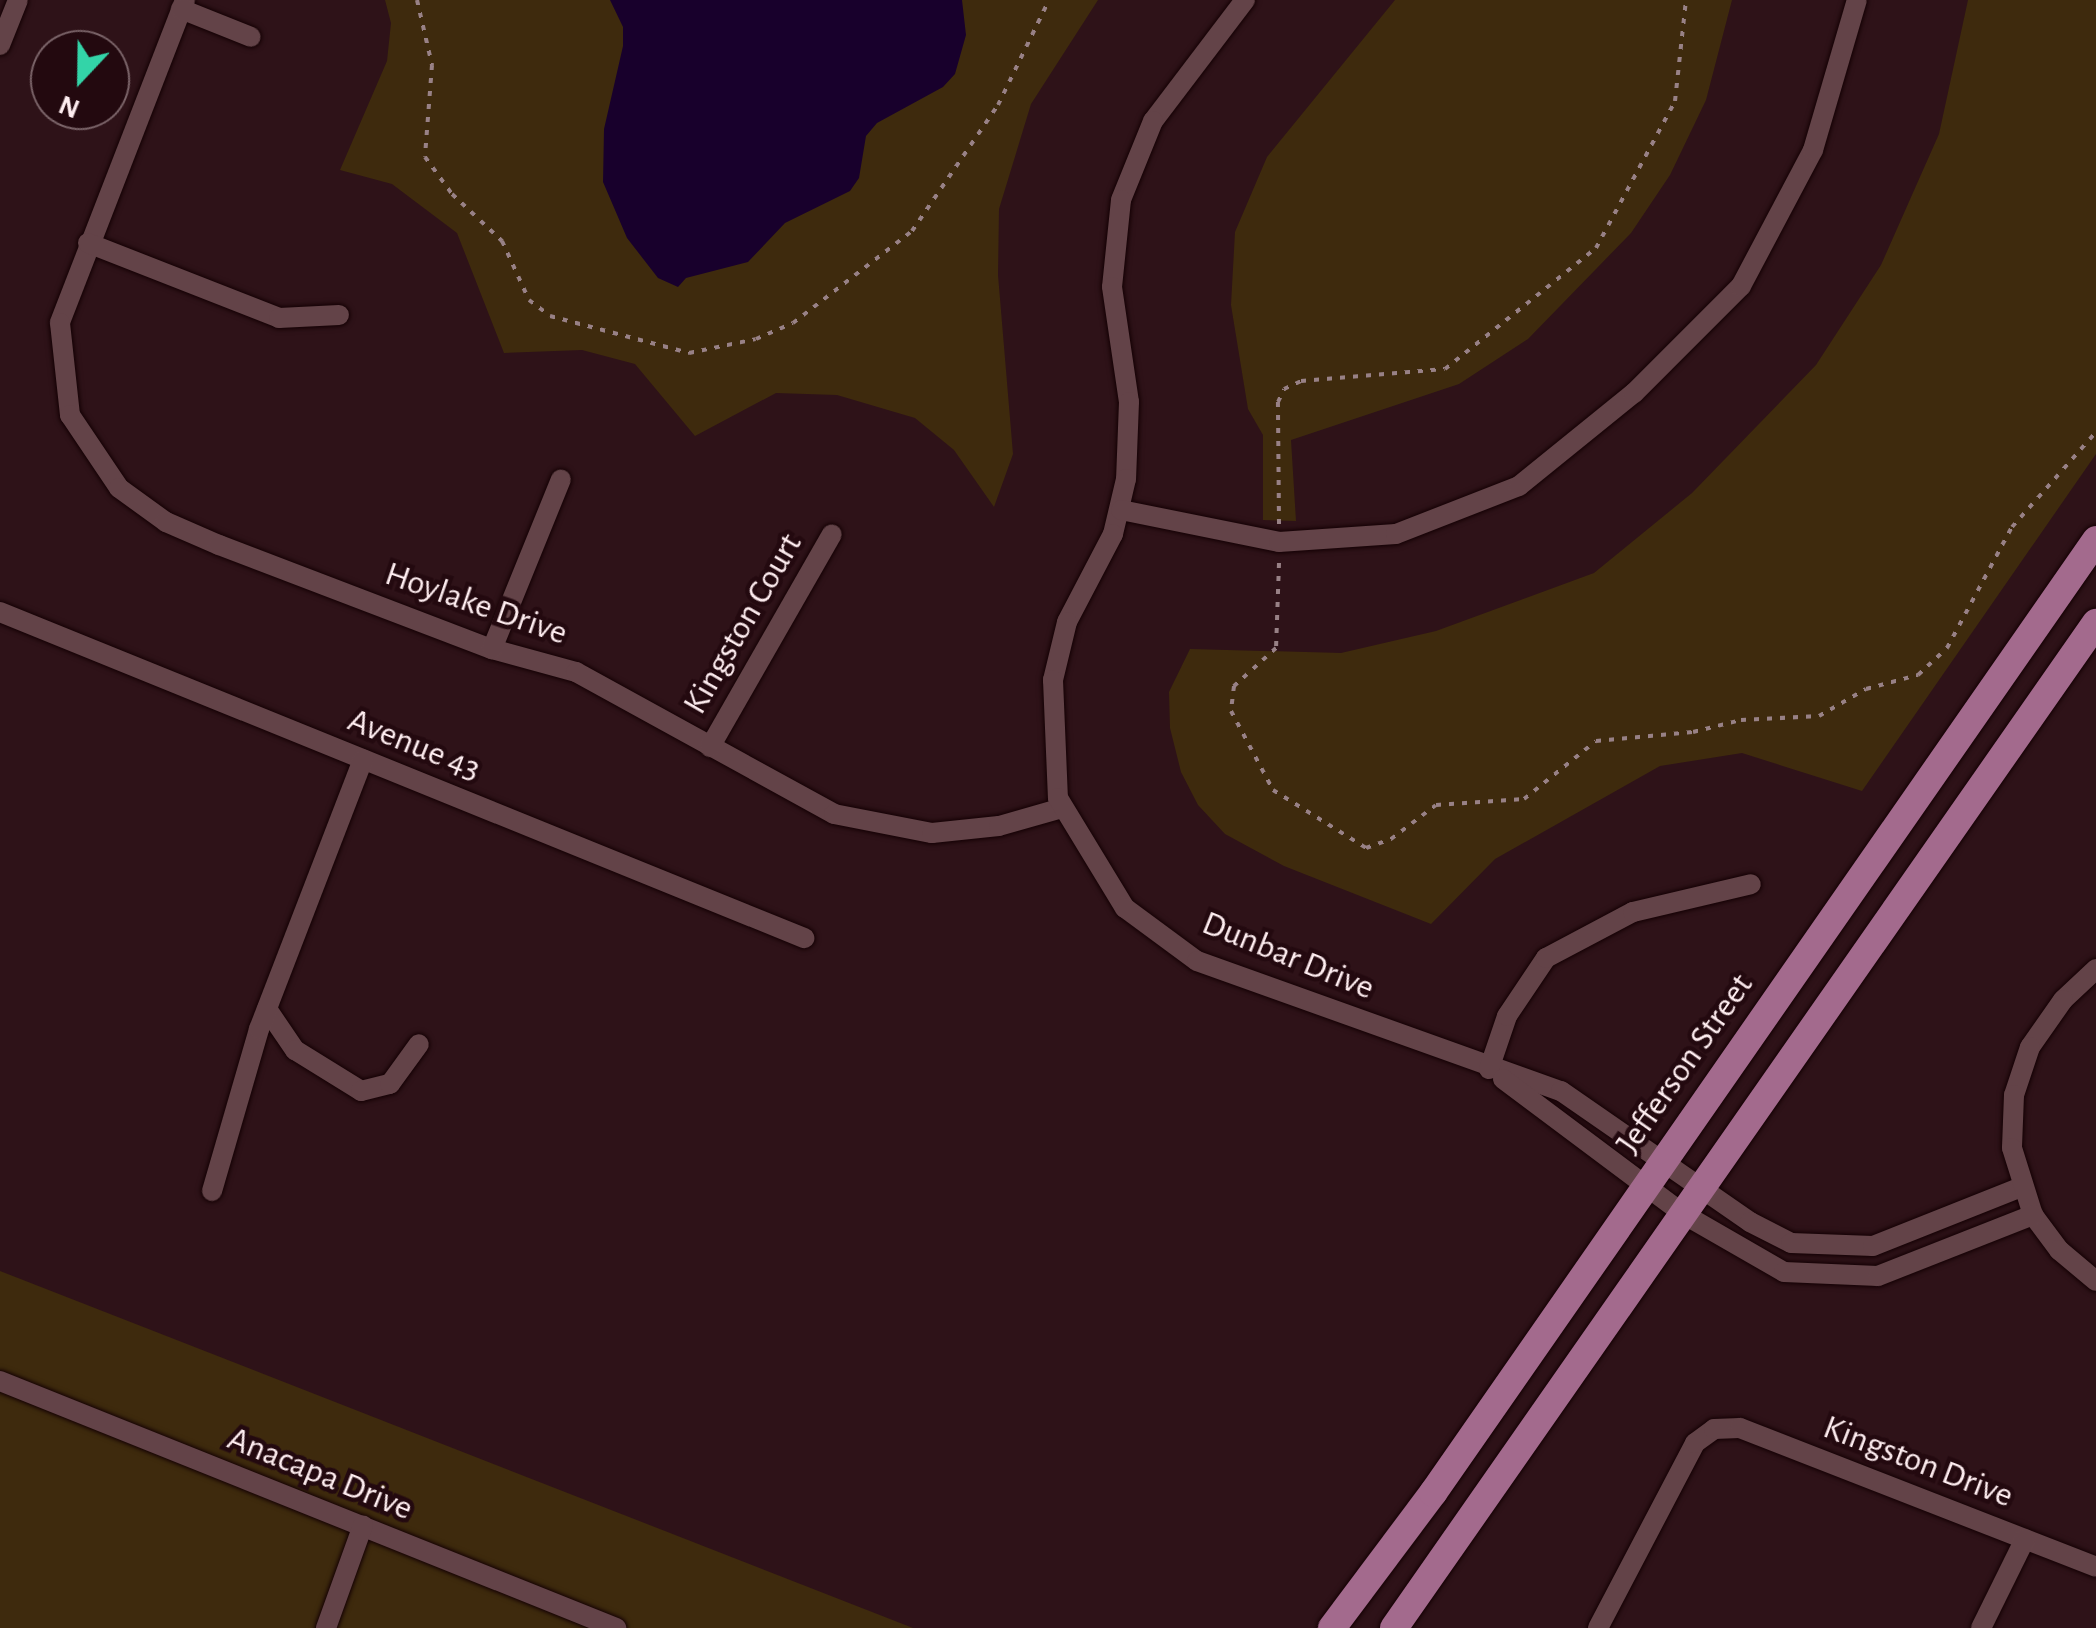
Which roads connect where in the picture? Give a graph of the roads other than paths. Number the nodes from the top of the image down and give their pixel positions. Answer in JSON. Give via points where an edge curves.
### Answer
{"nodes":[{"id":1,"x":18,"y":0,"type":"edge"},
{"id":2,"x":1245,"y":0,"type":"edge"},
{"id":3,"x":1857,"y":0,"type":"edge"},
{"id":4,"x":183,"y":5,"type":"edge"},
{"id":5,"x":251,"y":37,"type":"dead end"},
{"id":6,"x":0,"y":45,"type":"edge"},
{"id":7,"x":88,"y":243,"type":"junction"},
{"id":8,"x":339,"y":315,"type":"dead end"},
{"id":9,"x":561,"y":479,"type":"dead end"},
{"id":10,"x":1121,"y":510,"type":"junction"},
{"id":11,"x":832,"y":534,"type":"dead end"},
{"id":12,"x":2096,"y":540,"type":"edge"},
{"id":13,"x":0,"y":612,"type":"edge"},
{"id":14,"x":2096,"y":623,"type":"edge"},
{"id":15,"x":492,"y":649,"type":"junction"},
{"id":16,"x":710,"y":747,"type":"junction"},
{"id":17,"x":363,"y":760,"type":"junction"},
{"id":18,"x":1062,"y":808,"type":"junction"},
{"id":19,"x":1750,"y":884,"type":"dead end"},
{"id":20,"x":804,"y":938,"type":"dead end"},
{"id":21,"x":2096,"y":969,"type":"edge"},
{"id":22,"x":267,"y":1009,"type":"junction"},
{"id":23,"x":419,"y":1044,"type":"dead end"},
{"id":24,"x":1489,"y":1068,"type":"junction"},
{"id":25,"x":1683,"y":1175,"type":"junction"},
{"id":26,"x":212,"y":1192,"type":"dead end"},
{"id":27,"x":1666,"y":1200,"type":"junction"},
{"id":28,"x":2027,"y":1200,"type":"junction"},
{"id":29,"x":2096,"y":1281,"type":"edge"},
{"id":30,"x":0,"y":1381,"type":"edge"},
{"id":31,"x":363,"y":1526,"type":"junction"},
{"id":32,"x":2025,"y":1539,"type":"junction"},
{"id":33,"x":2096,"y":1568,"type":"edge"},
{"id":34,"x":584,"y":1622,"type":"edge"},
{"id":35,"x":326,"y":1628,"type":"edge"},
{"id":36,"x":616,"y":1628,"type":"edge"},
{"id":37,"x":1332,"y":1628,"type":"edge"},
{"id":38,"x":1394,"y":1628,"type":"edge"},
{"id":39,"x":1598,"y":1628,"type":"edge"},
{"id":40,"x":1981,"y":1628,"type":"edge"}],
"edges":[{"from":1,"to":6,"type":"street"},
{"from":2,"to":10,"type":"street","via":[[1152,121],[1121,200],[1112,287],[1129,402]]},
{"from":3,"to":10,"type":"street","via":[[1813,150],[1741,286],[1634,393],[1519,486],[1396,534],[1279,542]]},
{"from":4,"to":5,"type":"street"},
{"from":4,"to":7,"type":"street","name":"Hoylake Drive"},
{"from":7,"to":8,"type":"street","via":[[279,318]]},
{"from":7,"to":15,"type":"street","name":"Hoylake Drive","via":[[64,307],[59,358],[70,416],[118,488],[202,537]]},
{"from":9,"to":15,"type":"street"},
{"from":10,"to":18,"type":"street","via":[[1059,650],[1051,738]]},
{"from":11,"to":16,"type":"street","name":"Kingston Court"},
{"from":12,"to":25,"type":"main road","name":"Jefferson Street"},
{"from":13,"to":17,"type":"street","name":"Avenue 43"},
{"from":14,"to":25,"type":"main road","name":"Jefferson Street"},
{"from":15,"to":16,"type":"street","name":"Hoylake Drive","via":[[576,672]]},
{"from":16,"to":18,"type":"street","name":"Hoylake Drive","via":[[864,824],[965,831]]},
{"from":17,"to":20,"type":"street","name":"Avenue 43"},
{"from":17,"to":22,"type":"street"},
{"from":18,"to":24,"type":"street","name":"Dunbar Drive","via":[[1125,908],[1198,961]]},
{"from":19,"to":24,"type":"street","via":[[1634,912],[1546,958],[1507,1016]]},
{"from":21,"to":28,"type":"street","via":[[2063,1000],[2030,1048],[2014,1095],[2012,1148]]},
{"from":22,"to":23,"type":"street","via":[[295,1050],[361,1091],[390,1084]]},
{"from":22,"to":26,"type":"street"},
{"from":24,"to":25,"type":"street","name":"Dunbar Drive","via":[[1561,1090]]},
{"from":24,"to":27,"type":"street","name":"Dunbar Drive"},
{"from":25,"to":27,"type":"main road","name":"Jefferson Street"},
{"from":25,"to":27,"type":"main road","name":"Jefferson Street"},
{"from":25,"to":28,"type":"street","name":"Dunbar Drive","via":[[1771,1234],[1830,1247],[1873,1246]]},
{"from":27,"to":28,"type":"street","name":"Dunbar Drive","via":[[1757,1261],[1828,1277],[1892,1272]]},
{"from":27,"to":37,"type":"main road","name":"Jefferson Street"},
{"from":27,"to":38,"type":"main road","name":"Jefferson Street"},
{"from":28,"to":29,"type":"street","via":[[2059,1250]]},
{"from":30,"to":31,"type":"street","name":"Anacapa Drive"},
{"from":31,"to":34,"type":"street","name":"Anacapa Drive"},
{"from":31,"to":35,"type":"street"},
{"from":32,"to":33,"type":"street","name":"Kingston Drive"},
{"from":32,"to":39,"type":"street","name":"Kingston Drive","via":[[1740,1428],[1714,1429],[1695,1443]]},
{"from":32,"to":40,"type":"street"},
{"from":34,"to":36,"type":"street","name":"Anacapa Drive"}]}
